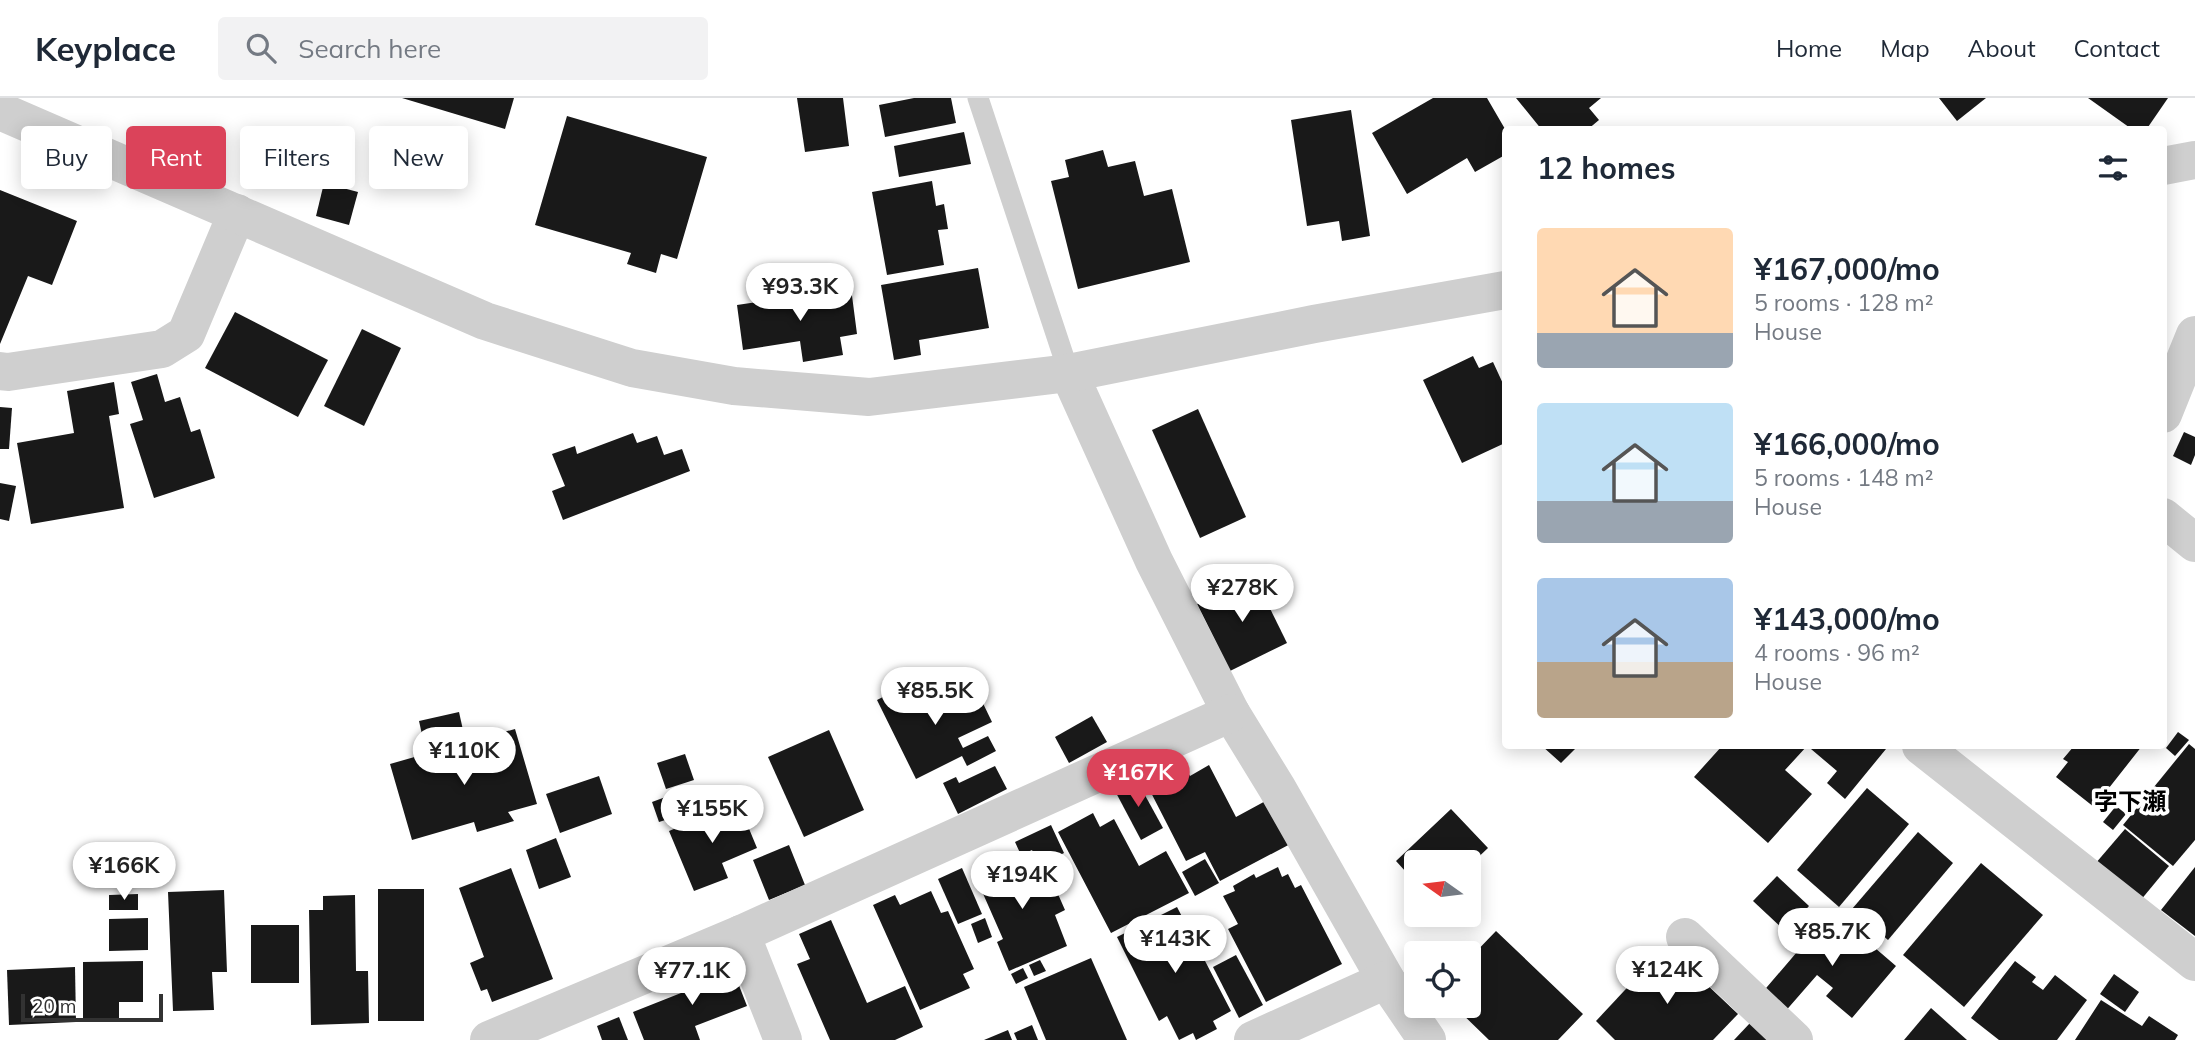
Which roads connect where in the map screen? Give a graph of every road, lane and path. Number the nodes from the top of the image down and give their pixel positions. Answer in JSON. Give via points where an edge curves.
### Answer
{"nodes":[{"id":1,"x":978,"y":98,"type":"edge"},
{"id":2,"x":0,"y":111,"type":"edge"},
{"id":3,"x":237,"y":213,"type":"junction"},
{"id":4,"x":1502,"y":291,"type":"edge"},
{"id":5,"x":2195,"y":335,"type":"edge"},
{"id":6,"x":0,"y":371,"type":"edge"},
{"id":7,"x":1069,"y":373,"type":"junction"},
{"id":8,"x":2167,"y":404,"type":"edge"},
{"id":9,"x":2167,"y":520,"type":"edge"},
{"id":10,"x":2195,"y":543,"type":"edge"},
{"id":11,"x":1231,"y":713,"type":"junction"},
{"id":12,"x":1925,"y":749,"type":"edge"},
{"id":13,"x":741,"y":933,"type":"junction"},
{"id":14,"x":1685,"y":937,"type":"dead end"},
{"id":15,"x":2195,"y":962,"type":"edge"},
{"id":16,"x":1386,"y":980,"type":"junction"},
{"id":17,"x":489,"y":1040,"type":"edge"},
{"id":18,"x":783,"y":1040,"type":"edge"},
{"id":19,"x":1253,"y":1040,"type":"edge"},
{"id":20,"x":1427,"y":1040,"type":"edge"},
{"id":21,"x":1794,"y":1040,"type":"edge"}],
"edges":[{"from":1,"to":7,"type":"lane"},
{"from":2,"to":3,"type":"street"},
{"from":3,"to":6,"type":"street","via":[[186,334],[162,349]]},
{"from":3,"to":7,"type":"street","via":[[485,321],[632,369],[734,386],[869,397]]},
{"from":4,"to":7,"type":"street"},
{"from":5,"to":8,"type":"street"},
{"from":7,"to":11,"type":"street","via":[[1154,561]]},
{"from":9,"to":10,"type":"street"},
{"from":11,"to":13,"type":"street"},
{"from":11,"to":16,"type":"street"},
{"from":12,"to":15,"type":"street"},
{"from":13,"to":17,"type":"street"},
{"from":13,"to":18,"type":"street"},
{"from":14,"to":21,"type":"street"},
{"from":16,"to":19,"type":"street"},
{"from":16,"to":20,"type":"street"}]}
